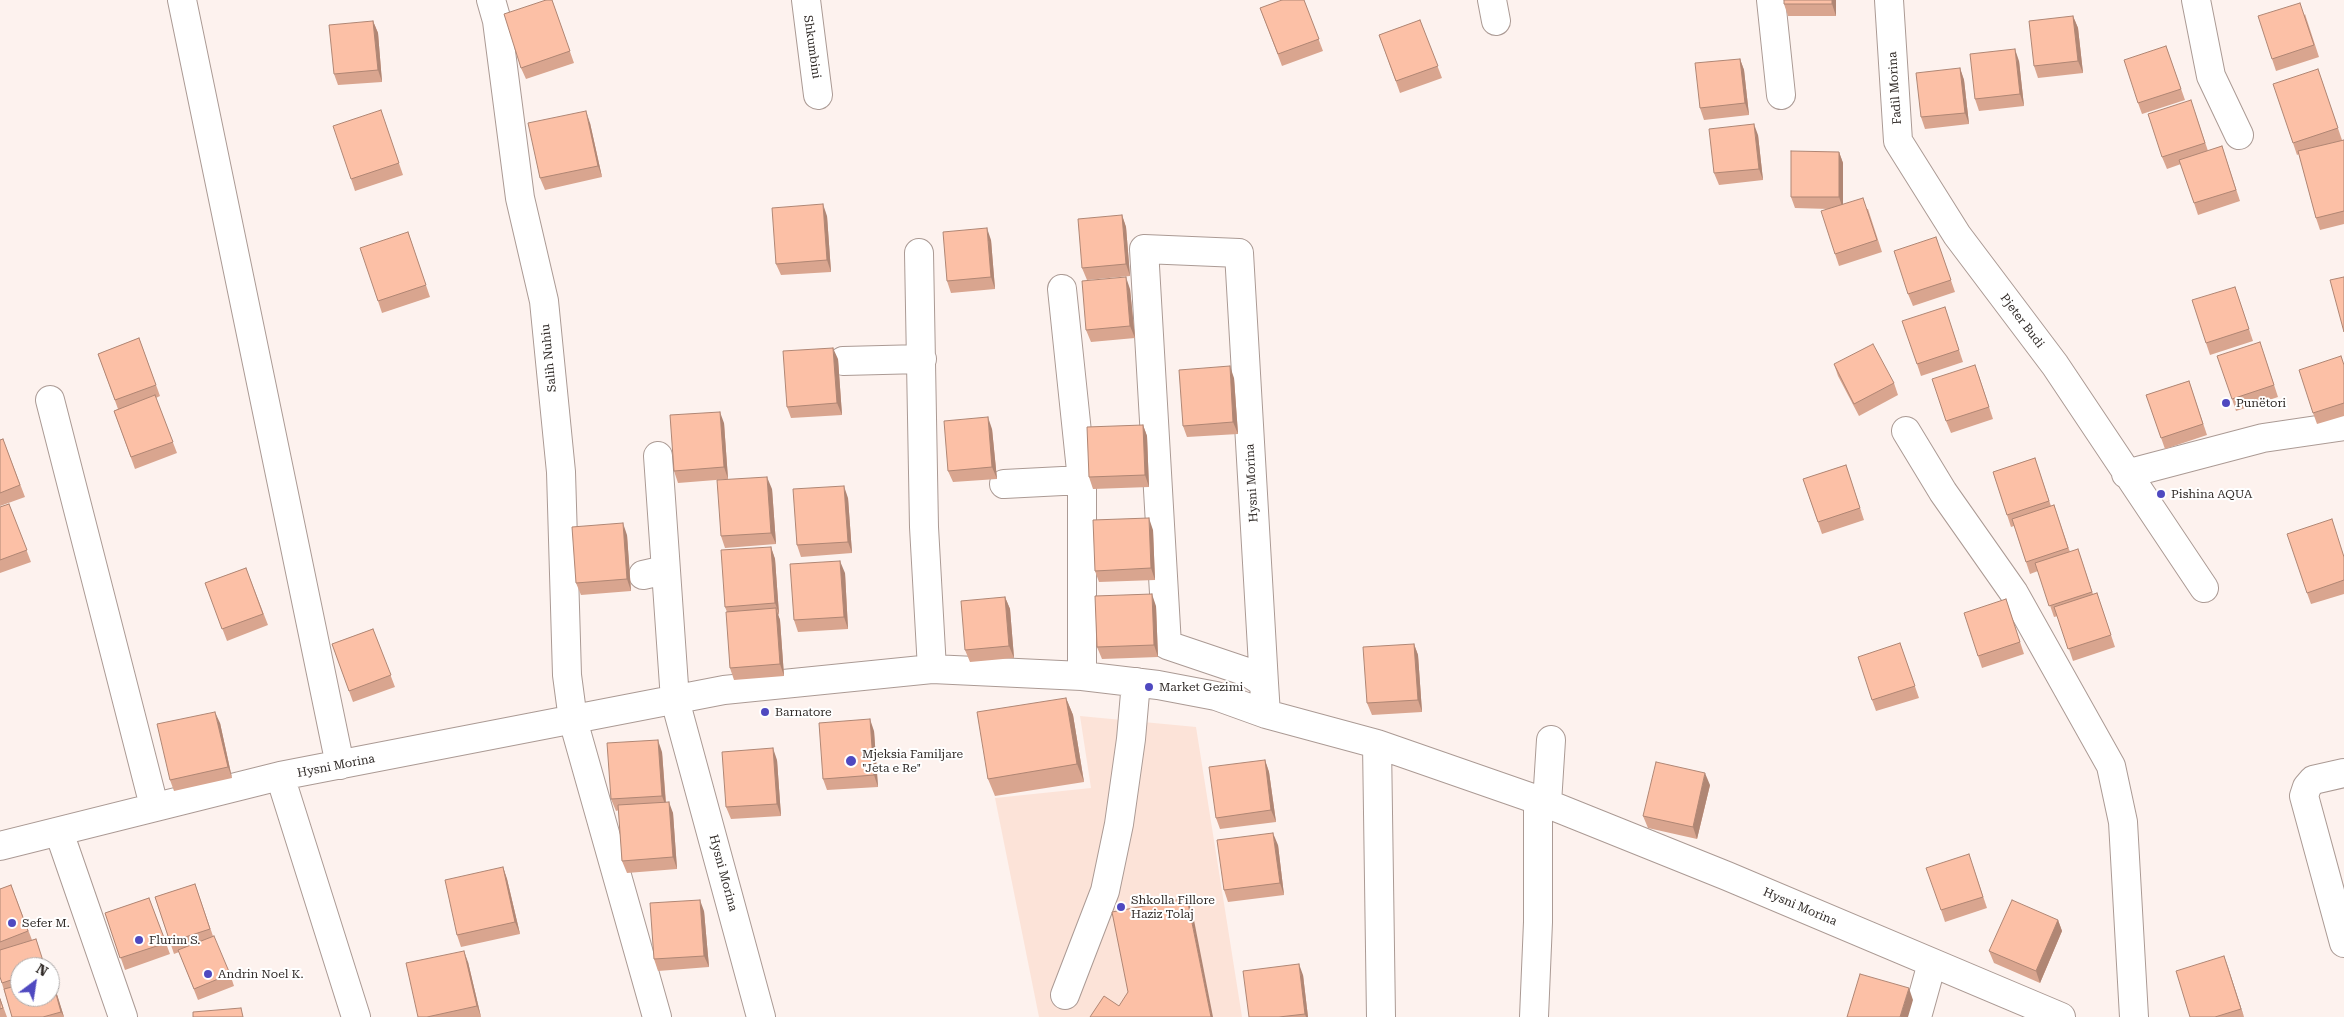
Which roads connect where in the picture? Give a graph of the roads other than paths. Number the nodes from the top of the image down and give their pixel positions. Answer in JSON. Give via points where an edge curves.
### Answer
{"nodes":[{"id":1,"x":182,"y":0,"type":"edge"},
{"id":2,"x":491,"y":0,"type":"edge"},
{"id":3,"x":806,"y":0,"type":"edge"},
{"id":4,"x":1771,"y":0,"type":"edge"},
{"id":5,"x":1889,"y":0,"type":"edge"},
{"id":6,"x":2196,"y":0,"type":"edge"},
{"id":7,"x":818,"y":95,"type":"dead end"},
{"id":8,"x":1781,"y":95,"type":"dead end"},
{"id":9,"x":2239,"y":136,"type":"dead end"},
{"id":10,"x":1915,"y":171,"type":"joint"},
{"id":11,"x":920,"y":253,"type":"dead end"},
{"id":12,"x":1062,"y":289,"type":"dead end"},
{"id":13,"x":922,"y":359,"type":"junction"},
{"id":14,"x":842,"y":360,"type":"dead end"},
{"id":15,"x":50,"y":400,"type":"dead end"},
{"id":16,"x":2344,"y":426,"type":"edge"},
{"id":17,"x":1906,"y":432,"type":"dead end"},
{"id":18,"x":658,"y":456,"type":"dead end"},
{"id":19,"x":2126,"y":474,"type":"junction"},
{"id":20,"x":1082,"y":480,"type":"junction"},
{"id":21,"x":1004,"y":484,"type":"dead end"},
{"id":22,"x":2204,"y":588,"type":"dead end"},
{"id":23,"x":932,"y":669,"type":"junction"},
{"id":24,"x":1082,"y":676,"type":"junction"},
{"id":25,"x":1136,"y":682,"type":"junction"},
{"id":26,"x":1264,"y":683,"type":"junction"},
{"id":27,"x":675,"y":700,"type":"junction"},
{"id":28,"x":1266,"y":714,"type":"junction"},
{"id":29,"x":573,"y":720,"type":"junction"},
{"id":30,"x":1551,"y":740,"type":"dead end"},
{"id":31,"x":1376,"y":744,"type":"junction"},
{"id":32,"x":340,"y":765,"type":"junction"},
{"id":33,"x":2344,"y":773,"type":"edge"},
{"id":34,"x":280,"y":776,"type":"junction"},
{"id":35,"x":1542,"y":801,"type":"junction"},
{"id":36,"x":154,"y":806,"type":"junction"},
{"id":37,"x":59,"y":832,"type":"junction"},
{"id":38,"x":0,"y":846,"type":"edge"},
{"id":39,"x":2344,"y":943,"type":"edge"},
{"id":40,"x":1932,"y":963,"type":"junction"},
{"id":41,"x":1065,"y":995,"type":"dead end"},
{"id":42,"x":123,"y":1017,"type":"edge"},
{"id":43,"x":356,"y":1017,"type":"edge"},
{"id":44,"x":658,"y":1017,"type":"edge"},
{"id":45,"x":761,"y":1017,"type":"edge"},
{"id":46,"x":1381,"y":1017,"type":"edge"},
{"id":47,"x":1534,"y":1017,"type":"edge"},
{"id":48,"x":1917,"y":1017,"type":"edge"},
{"id":49,"x":2061,"y":1017,"type":"edge"},
{"id":50,"x":2134,"y":1017,"type":"edge"}],
"edges":[{"from":1,"to":32,"type":"street"},
{"from":2,"to":29,"type":"street","name":"Salih Nuhiu","via":[[497,21],[520,198],[544,301],[561,472],[566,675]]},
{"from":3,"to":7,"type":"street","name":"Shkumbini"},
{"from":4,"to":8,"type":"street"},
{"from":5,"to":10,"type":"street","name":"Fadil Morina","via":[[1898,140]]},
{"from":6,"to":9,"type":"street","via":[[2211,76]]},
{"from":10,"to":19,"type":"street","name":"Pjeter Budi","via":[[1957,235],[2055,366]]},
{"from":11,"to":13,"type":"street"},
{"from":12,"to":20,"type":"street"},
{"from":13,"to":14,"type":"street"},
{"from":13,"to":23,"type":"street","via":[[924,527]]},
{"from":15,"to":36,"type":"street"},
{"from":16,"to":19,"type":"street","via":[[2263,438]]},
{"from":17,"to":50,"type":"street","via":[[1943,492],[2014,593],[2111,766],[2124,822]]},
{"from":18,"to":27,"type":"street","via":[[654,572]]},
{"from":19,"to":22,"type":"street","name":"Pjeter Budi"},
{"from":20,"to":21,"type":"street"},
{"from":20,"to":24,"type":"street"},
{"from":23,"to":24,"type":"street","name":"Hysni Morina"},
{"from":23,"to":27,"type":"street","name":"Hysni Morina","via":[[724,690]]},
{"from":24,"to":25,"type":"street","name":"Hysni Morina"},
{"from":25,"to":28,"type":"street","name":"Hysni Morina","via":[[1216,696]]},
{"from":25,"to":41,"type":"street","via":[[1119,824],[1105,891]]},
{"from":26,"to":26,"type":"street","name":"Hysni Morina","via":[[1239,253],[1144,249],[1167,644],[1246,672]]},
{"from":26,"to":28,"type":"street","name":"Hysni Morina"},
{"from":27,"to":29,"type":"street","name":"Hysni Morina"},
{"from":27,"to":45,"type":"street","name":"Hysni Morina"},
{"from":28,"to":31,"type":"street","name":"Hysni Morina"},
{"from":29,"to":32,"type":"street","name":"Hysni Morina"},
{"from":29,"to":44,"type":"street","name":"Salih Nuhiu"},
{"from":30,"to":35,"type":"street"},
{"from":31,"to":35,"type":"street","name":"Hysni Morina"},
{"from":31,"to":46,"type":"street"},
{"from":32,"to":34,"type":"street","name":"Hysni Morina"},
{"from":33,"to":39,"type":"street","via":[[2313,780],[2304,796]]},
{"from":34,"to":36,"type":"street","name":"Hysni Morina"},
{"from":34,"to":43,"type":"street"},
{"from":35,"to":40,"type":"street","name":"Hysni Morina"},
{"from":35,"to":47,"type":"street"},
{"from":36,"to":37,"type":"street","name":"Hysni Morina"},
{"from":37,"to":38,"type":"street","name":"Hysni Morina"},
{"from":37,"to":42,"type":"street"},
{"from":40,"to":48,"type":"street"},
{"from":40,"to":49,"type":"street","name":"Hysni Morina"}]}
